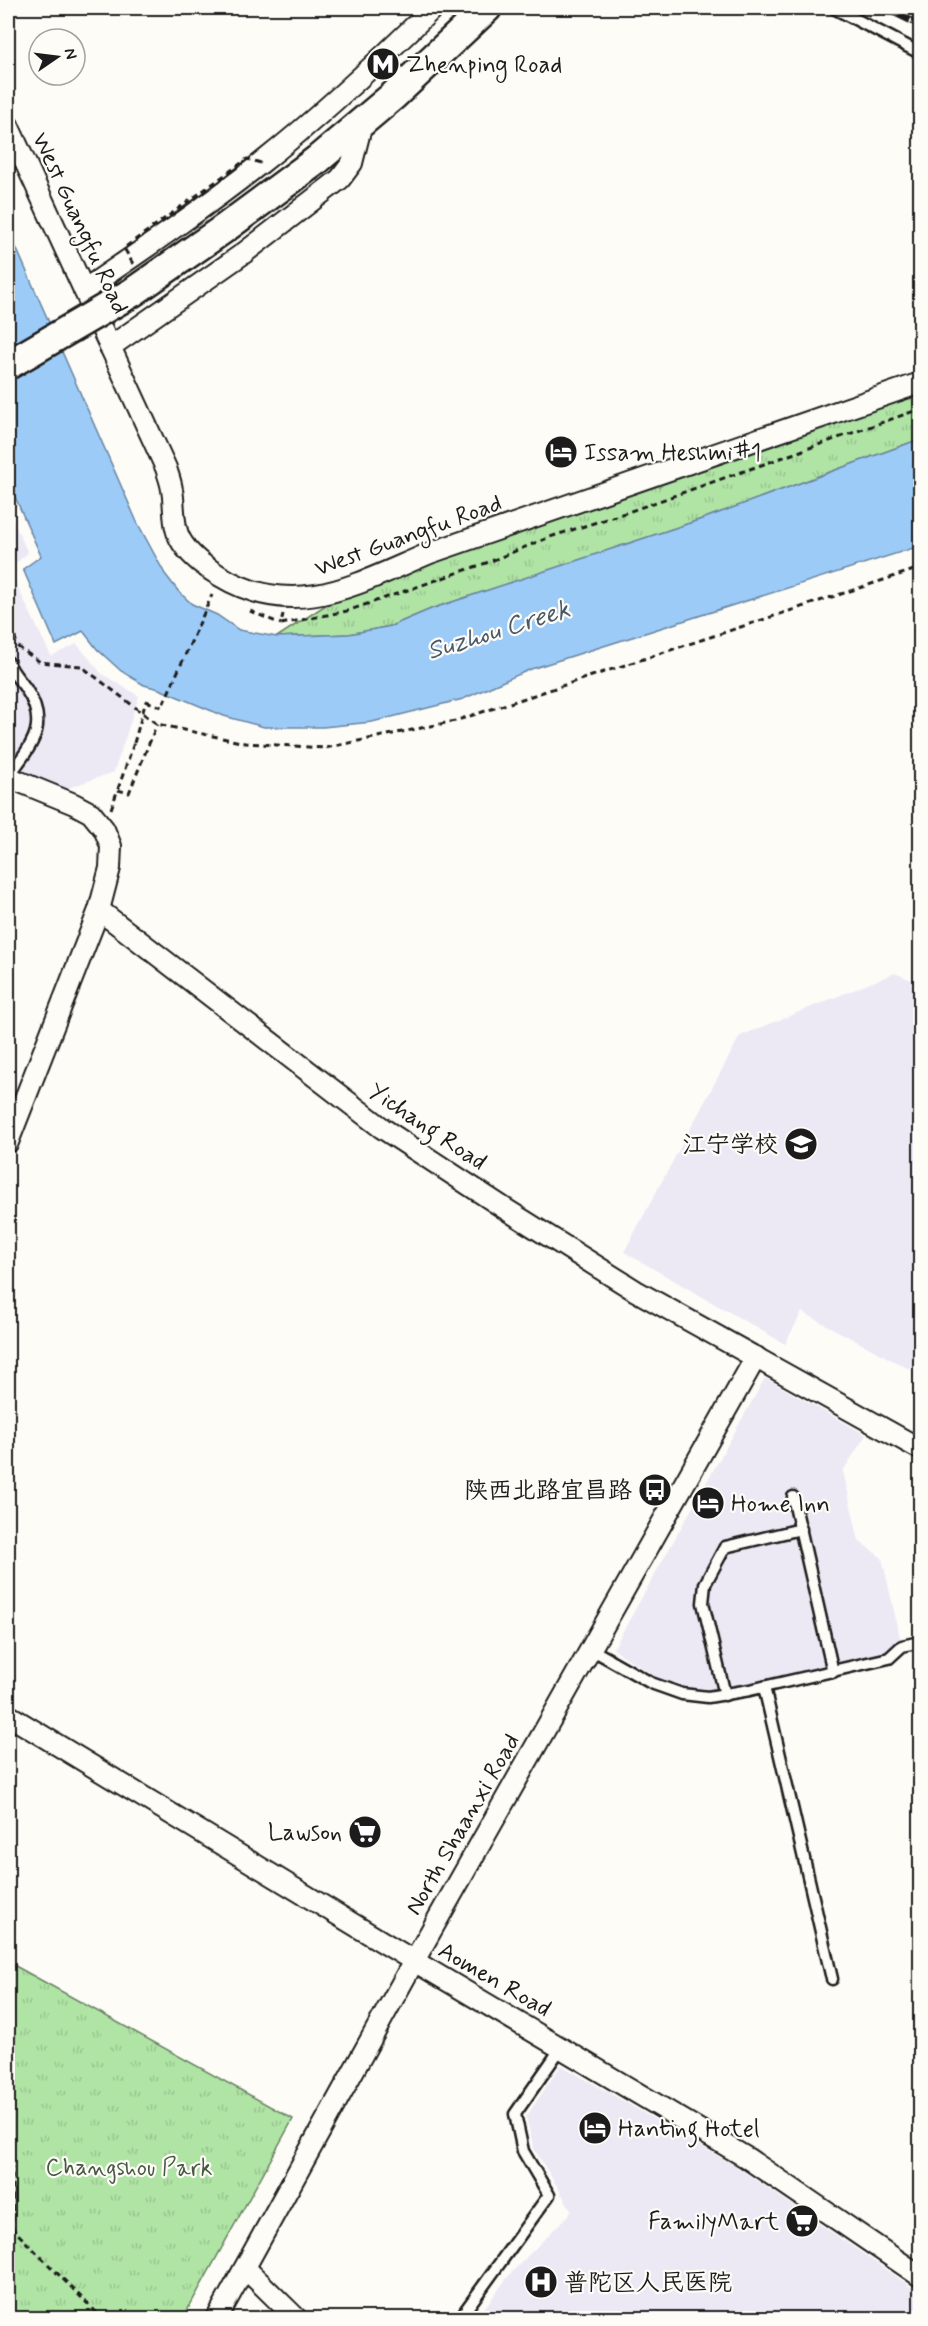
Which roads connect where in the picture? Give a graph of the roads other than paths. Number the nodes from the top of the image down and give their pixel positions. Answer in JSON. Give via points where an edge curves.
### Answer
{"nodes":[{"id":1,"x":433,"y":8,"type":"edge"},
{"id":2,"x":487,"y":8,"type":"edge"},
{"id":3,"x":834,"y":8,"type":"edge"},
{"id":4,"x":921,"y":52,"type":"edge"},
{"id":5,"x":362,"y":123,"type":"junction"},
{"id":6,"x":8,"y":125,"type":"edge"},
{"id":7,"x":84,"y":290,"type":"junction"},
{"id":8,"x":110,"y":347,"type":"junction"},
{"id":9,"x":8,"y":365,"type":"edge"},
{"id":10,"x":921,"y":383,"type":"edge"},
{"id":11,"x":8,"y":662,"type":"edge"},
{"id":12,"x":8,"y":777,"type":"edge"},
{"id":13,"x":99,"y":910,"type":"junction"},
{"id":14,"x":8,"y":1142,"type":"edge"},
{"id":15,"x":756,"y":1357,"type":"junction"},
{"id":16,"x":921,"y":1449,"type":"edge"},
{"id":17,"x":793,"y":1497,"type":"dead end"},
{"id":18,"x":801,"y":1529,"type":"junction"},
{"id":19,"x":921,"y":1642,"type":"edge"},
{"id":20,"x":591,"y":1649,"type":"junction"},
{"id":21,"x":833,"y":1672,"type":"junction"},
{"id":22,"x":765,"y":1687,"type":"junction"},
{"id":23,"x":725,"y":1695,"type":"junction"},
{"id":24,"x":8,"y":1715,"type":"edge"},
{"id":25,"x":414,"y":1961,"type":"junction"},
{"id":26,"x":832,"y":1979,"type":"dead end"},
{"id":27,"x":561,"y":2048,"type":"junction"},
{"id":28,"x":245,"y":2268,"type":"junction"},
{"id":29,"x":921,"y":2276,"type":"edge"},
{"id":30,"x":217,"y":2319,"type":"edge"},
{"id":31,"x":296,"y":2319,"type":"edge"},
{"id":32,"x":460,"y":2319,"type":"edge"}],
"edges":[{"from":1,"to":7,"type":"street","via":[[361,77],[261,163]]},
{"from":2,"to":5,"type":"main road"},
{"from":3,"to":4,"type":"lane"},
{"from":5,"to":8,"type":"street","via":[[352,163],[340,179],[244,253]]},
{"from":5,"to":9,"type":"main road","bridge":true,"via":[[144,284]]},
{"from":6,"to":7,"type":"street","name":"West Guangfu Road"},
{"from":7,"to":8,"type":"street","name":"West Guangfu Road"},
{"from":8,"to":10,"type":"street","name":"West Guangfu Road","via":[[166,468],[180,539],[205,567],[231,583],[261,594],[295,598],[351,586],[430,553]]},
{"from":11,"to":12,"type":"lane","via":[[34,703],[39,724],[36,736]]},
{"from":12,"to":13,"type":"street","via":[[91,813],[104,829],[111,846],[110,868]]},
{"from":13,"to":14,"type":"street"},
{"from":13,"to":15,"type":"street","name":"Yichang Road","via":[[382,1128],[636,1291]]},
{"from":15,"to":16,"type":"street","name":"Yichang Road"},
{"from":15,"to":20,"type":"street","name":"North Shaanxi Road"},
{"from":17,"to":18,"type":"lane"},
{"from":18,"to":21,"type":"lane"},
{"from":18,"to":23,"type":"lane","via":[[725,1547],[705,1584],[704,1603]]},
{"from":19,"to":21,"type":"lane","via":[[902,1646],[889,1658]]},
{"from":20,"to":23,"type":"lane","via":[[651,1683],[682,1694]]},
{"from":20,"to":25,"type":"street","name":"North Shaanxi Road"},
{"from":21,"to":22,"type":"lane"},
{"from":22,"to":23,"type":"lane"},
{"from":22,"to":26,"type":"lane"},
{"from":24,"to":25,"type":"street","name":"Aomen Road"},
{"from":25,"to":27,"type":"street","name":"Aomen Road"},
{"from":25,"to":28,"type":"street","name":"North Shaanxi Road"},
{"from":27,"to":29,"type":"street","name":"Aomen Road","via":[[747,2158]]},
{"from":27,"to":32,"type":"lane","via":[[515,2114],[523,2151],[549,2195]]},
{"from":28,"to":30,"type":"street","name":"North Shaanxi Road"},
{"from":28,"to":31,"type":"street"}]}
